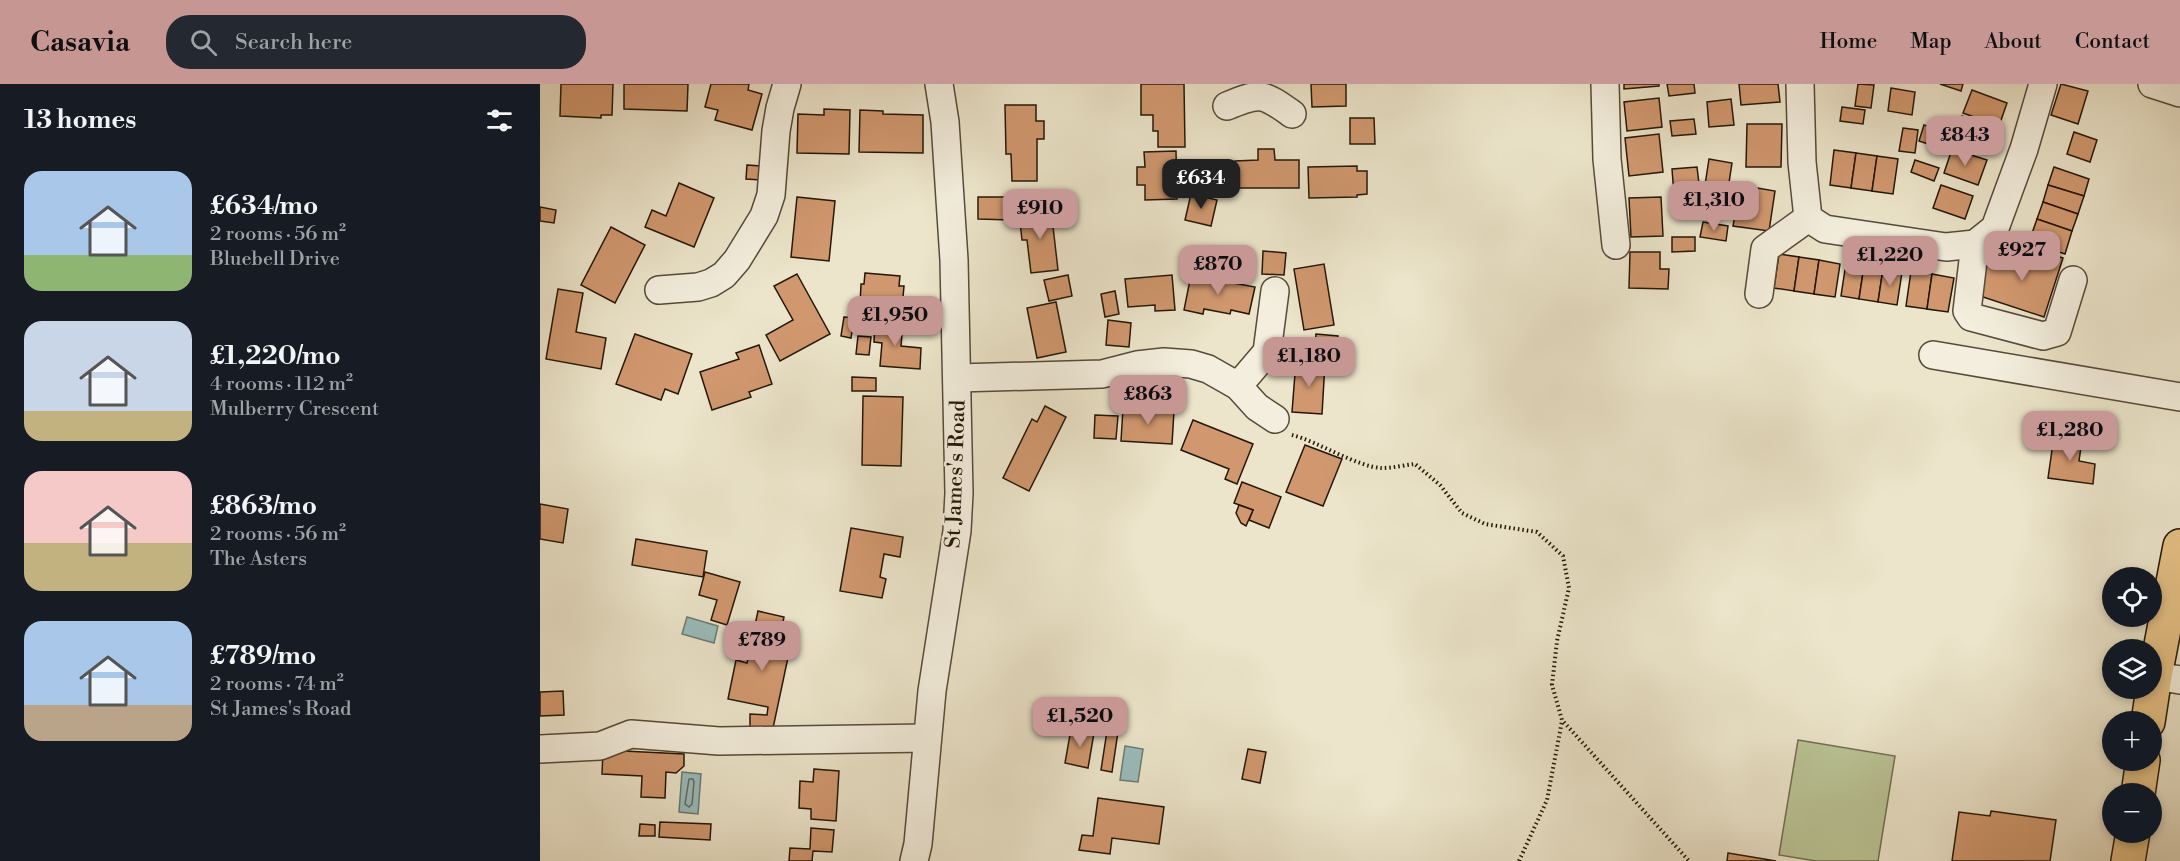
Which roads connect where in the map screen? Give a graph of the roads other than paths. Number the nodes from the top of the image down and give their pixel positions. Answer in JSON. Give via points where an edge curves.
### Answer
{"nodes":[{"id":1,"x":788,"y":84,"type":"edge"},
{"id":2,"x":939,"y":84,"type":"edge"},
{"id":3,"x":1605,"y":84,"type":"edge"},
{"id":4,"x":1800,"y":84,"type":"edge"},
{"id":5,"x":2043,"y":84,"type":"edge"},
{"id":6,"x":2152,"y":84,"type":"edge"},
{"id":7,"x":1260,"y":90,"type":"edge"},
{"id":8,"x":2180,"y":93,"type":"edge"},
{"id":9,"x":1227,"y":106,"type":"dead end"},
{"id":10,"x":1292,"y":114,"type":"dead end"},
{"id":11,"x":1808,"y":218,"type":"junction"},
{"id":12,"x":1974,"y":244,"type":"junction"},
{"id":13,"x":1616,"y":245,"type":"dead end"},
{"id":14,"x":2073,"y":280,"type":"dead end"},
{"id":15,"x":659,"y":290,"type":"dead end"},
{"id":16,"x":1275,"y":291,"type":"dead end"},
{"id":17,"x":1759,"y":294,"type":"dead end"},
{"id":18,"x":1933,"y":355,"type":"dead end"},
{"id":19,"x":958,"y":378,"type":"junction"},
{"id":20,"x":1238,"y":386,"type":"junction"},
{"id":21,"x":2180,"y":397,"type":"edge"},
{"id":22,"x":1275,"y":419,"type":"road end"},
{"id":23,"x":2180,"y":546,"type":"edge"},
{"id":24,"x":2167,"y":678,"type":"edge"},
{"id":25,"x":2153,"y":711,"type":"edge"},
{"id":26,"x":927,"y":738,"type":"junction"},
{"id":27,"x":540,"y":749,"type":"edge"},
{"id":28,"x":2131,"y":843,"type":"edge"},
{"id":29,"x":914,"y":861,"type":"edge"},
{"id":30,"x":2129,"y":861,"type":"edge"}],
"edges":[{"from":1,"to":15,"type":"street","via":[[776,131],[771,195],[764,216],[737,260],[711,283]]},
{"from":2,"to":19,"type":"street","name":"St James's Road","via":[[954,260]]},
{"from":3,"to":13,"type":"street","via":[[1607,159]]},
{"from":4,"to":11,"type":"street"},
{"from":5,"to":12,"type":"street","via":[[1995,228]]},
{"from":6,"to":8,"type":"street"},
{"from":7,"to":9,"type":"street"},
{"from":7,"to":10,"type":"street"},
{"from":11,"to":12,"type":"street","via":[[1825,229],[1946,247]]},
{"from":11,"to":17,"type":"street","via":[[1765,249]]},
{"from":12,"to":14,"type":"street","via":[[1967,311],[1971,317],[2043,336],[2057,332]]},
{"from":16,"to":20,"type":"street","via":[[1267,352]]},
{"from":18,"to":21,"type":"street"},
{"from":19,"to":20,"type":"street","via":[[1102,374],[1164,362],[1208,369]]},
{"from":19,"to":26,"type":"street","name":"St James's Road","via":[[957,531]]},
{"from":20,"to":22,"type":"street","via":[[1257,407]]},
{"from":23,"to":24,"type":"main road"},
{"from":24,"to":25,"type":"main road"},
{"from":26,"to":27,"type":"street","via":[[719,741],[631,734],[600,746]]},
{"from":26,"to":29,"type":"street","name":"St James's Road"},
{"from":28,"to":30,"type":"main road"}]}
